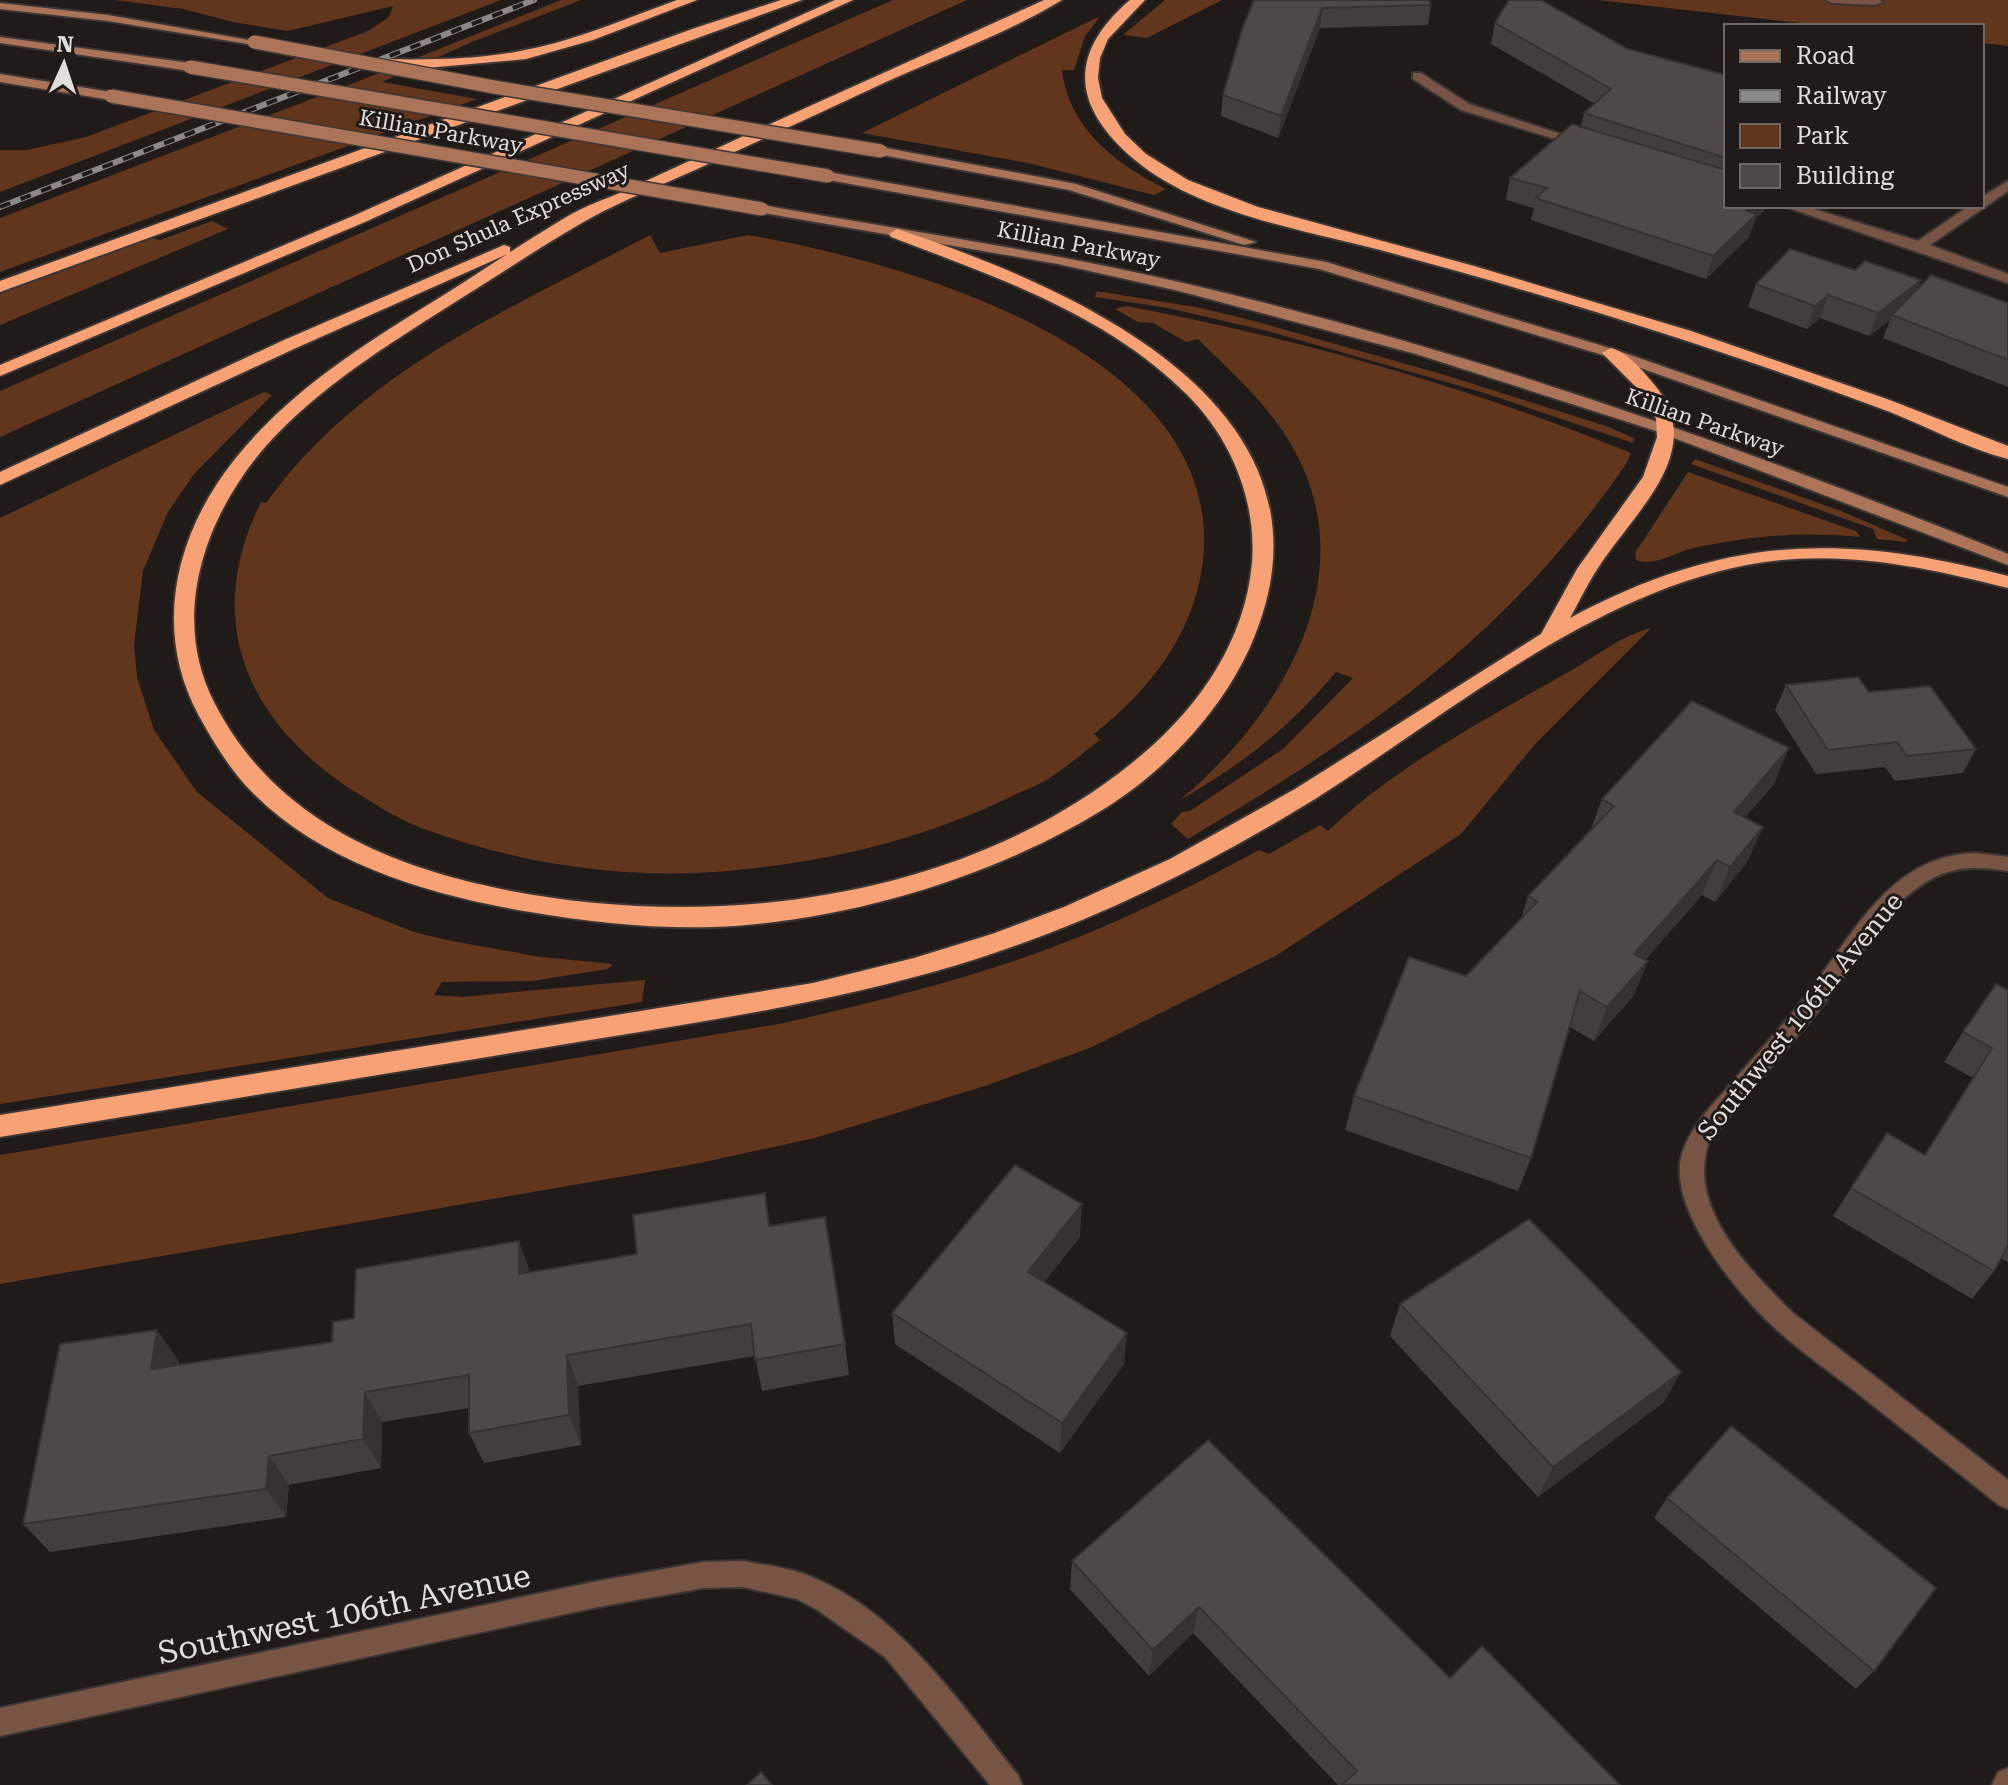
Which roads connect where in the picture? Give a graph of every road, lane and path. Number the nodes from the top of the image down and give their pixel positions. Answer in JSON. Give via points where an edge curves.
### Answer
{"nodes":[{"id":1,"x":690,"y":0,"type":"edge"},
{"id":2,"x":795,"y":0,"type":"edge"},
{"id":3,"x":846,"y":0,"type":"edge"},
{"id":4,"x":1055,"y":0,"type":"edge"},
{"id":5,"x":1138,"y":0,"type":"edge"},
{"id":6,"x":1832,"y":0,"type":"edge"},
{"id":7,"x":1876,"y":2,"type":"edge"},
{"id":8,"x":0,"y":6,"type":"edge"},
{"id":9,"x":0,"y":40,"type":"edge"},
{"id":10,"x":378,"y":63,"type":"junction"},
{"id":11,"x":1417,"y":76,"type":"dead end"},
{"id":12,"x":0,"y":78,"type":"edge"},
{"id":13,"x":1596,"y":147,"type":"edge"},
{"id":14,"x":2008,"y":185,"type":"edge"},
{"id":15,"x":1984,"y":201,"type":"edge"},
{"id":16,"x":1796,"y":208,"type":"edge"},
{"id":17,"x":1974,"y":208,"type":"edge"},
{"id":18,"x":584,"y":215,"type":"junction"},
{"id":19,"x":897,"y":234,"type":"junction"},
{"id":20,"x":1920,"y":246,"type":"junction"},
{"id":21,"x":1321,"y":265,"type":"junction"},
{"id":22,"x":2008,"y":279,"type":"edge"},
{"id":23,"x":0,"y":287,"type":"edge"},
{"id":24,"x":1611,"y":353,"type":"junction"},
{"id":25,"x":0,"y":371,"type":"edge"},
{"id":26,"x":1667,"y":431,"type":"junction"},
{"id":27,"x":2008,"y":453,"type":"edge"},
{"id":28,"x":0,"y":479,"type":"edge"},
{"id":29,"x":2008,"y":492,"type":"edge"},
{"id":30,"x":2008,"y":560,"type":"edge"},
{"id":31,"x":2008,"y":582,"type":"edge"},
{"id":32,"x":1551,"y":634,"type":"junction"},
{"id":33,"x":2008,"y":864,"type":"edge"},
{"id":34,"x":0,"y":1126,"type":"edge"},
{"id":35,"x":2008,"y":1496,"type":"edge"},
{"id":36,"x":0,"y":1722,"type":"edge"},
{"id":37,"x":1008,"y":1785,"type":"edge"}],
"edges":[{"from":1,"to":10,"type":"highway","bridge":true,"via":[[572,43],[515,57],[453,64]]},
{"from":2,"to":23,"type":"highway"},
{"from":3,"to":25,"type":"highway","via":[[359,219]]},
{"from":4,"to":18,"type":"highway","name":"Don Shula Expressway"},
{"from":5,"to":27,"type":"highway","via":[[1097,40],[1090,93],[1105,121],[1128,145],[1184,183],[1243,207],[1692,337]]},
{"from":6,"to":7,"type":"street"},
{"from":8,"to":10,"type":"main road","bridge":true,"via":[[108,18]]},
{"from":9,"to":21,"type":"main road","name":"Killian Parkway","bridge":true,"via":[[190,67]]},
{"from":10,"to":21,"type":"main road","bridge":true,"via":[[1004,172],[1097,193]]},
{"from":11,"to":13,"type":"street","via":[[1465,107]]},
{"from":12,"to":19,"type":"main road","name":"Killian Parkway","bridge":true},
{"from":14,"to":15,"type":"street"},
{"from":16,"to":20,"type":"street"},
{"from":17,"to":20,"type":"street"},
{"from":18,"to":19,"type":"highway","via":[[376,344],[275,425],[234,470],[202,524],[186,576],[181,633],[195,688],[224,744],[272,798],[337,841],[419,879],[513,901],[614,915],[729,917],[830,902],[932,878],[1025,841],[1102,799],[1167,747],[1215,692],[1248,634],[1263,573],[1263,524],[1250,473],[1224,427],[1188,385],[1084,312]]},
{"from":18,"to":28,"type":"highway","name":"Don Shula Expressway"},
{"from":19,"to":26,"type":"main road","name":"Killian Parkway","via":[[1056,259],[1262,307]]},
{"from":20,"to":22,"type":"street"},
{"from":21,"to":24,"type":"main road","name":"Killian Parkway"},
{"from":24,"to":26,"type":"highway","via":[[1659,403]]},
{"from":24,"to":29,"type":"main road","name":"Killian Parkway"},
{"from":26,"to":30,"type":"main road","name":"Killian Parkway"},
{"from":26,"to":32,"type":"highway","via":[[1656,469],[1588,567]]},
{"from":31,"to":32,"type":"highway","via":[[1872,554],[1765,556],[1675,578]]},
{"from":32,"to":34,"type":"highway","via":[[1213,847],[1105,898],[930,964],[813,993]]},
{"from":33,"to":35,"type":"street","name":"Southwest 106th Avenue","via":[[1966,860],[1938,866],[1908,883],[1695,1143],[1691,1170],[1711,1229],[1738,1273],[1784,1321]]},
{"from":36,"to":37,"type":"street","name":"Southwest 106th Avenue","via":[[582,1597],[703,1575],[743,1574],[780,1580],[826,1599],[895,1647]]}]}
